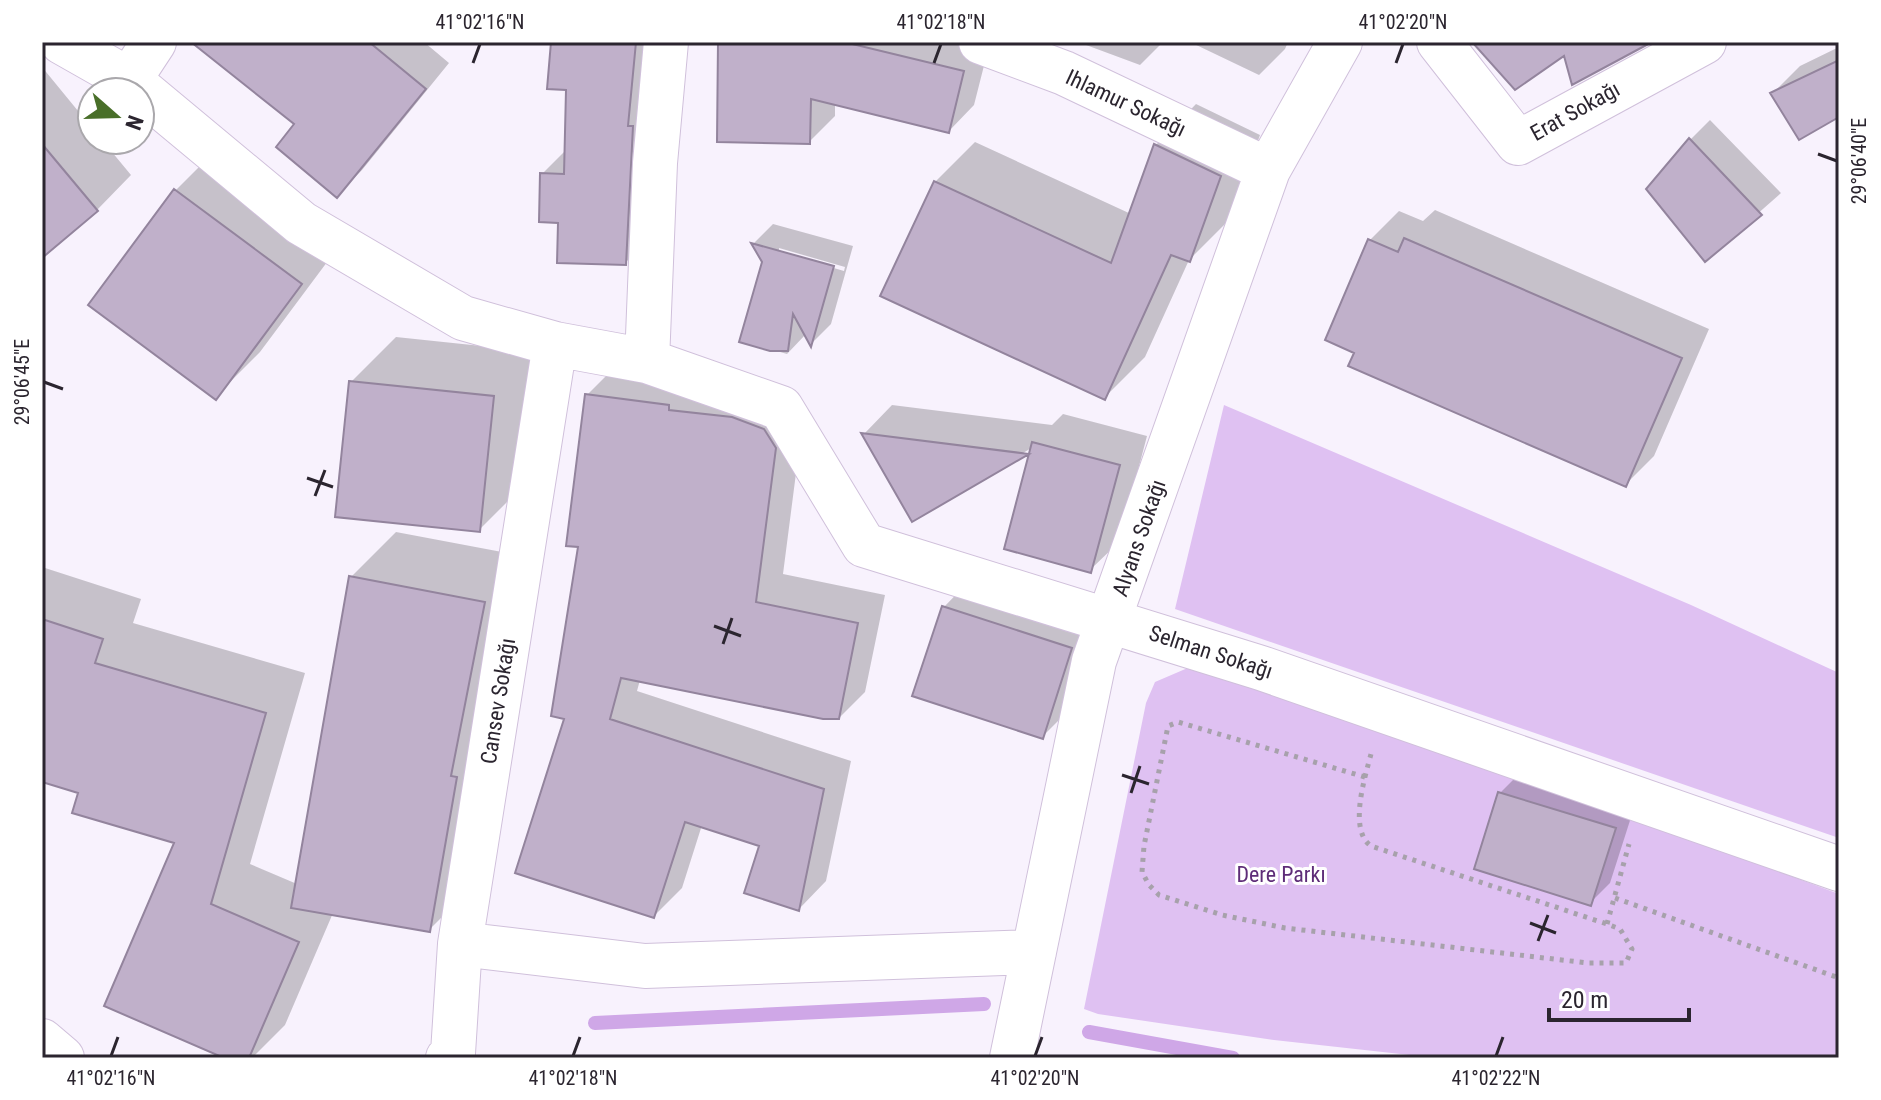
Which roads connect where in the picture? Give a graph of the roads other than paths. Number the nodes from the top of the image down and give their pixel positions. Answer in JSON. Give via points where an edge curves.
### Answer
{"nodes":[{"id":1,"x":62,"y":42,"type":"edge"},
{"id":2,"x":154,"y":42,"type":"edge"},
{"id":3,"x":666,"y":42,"type":"edge"},
{"id":4,"x":981,"y":42,"type":"edge"},
{"id":5,"x":1340,"y":42,"type":"edge"},
{"id":6,"x":1439,"y":42,"type":"edge"},
{"id":7,"x":1704,"y":42,"type":"edge"},
{"id":8,"x":122,"y":76,"type":"edge"},
{"id":9,"x":132,"y":76,"type":"edge"},
{"id":10,"x":156,"y":102,"type":"edge"},
{"id":11,"x":1268,"y":170,"type":"junction"},
{"id":12,"x":555,"y":344,"type":"junction"},
{"id":13,"x":647,"y":361,"type":"junction"},
{"id":14,"x":1110,"y":620,"type":"junction"},
{"id":15,"x":1839,"y":869,"type":"edge"},
{"id":16,"x":460,"y":944,"type":"junction"},
{"id":17,"x":1034,"y":952,"type":"junction"},
{"id":18,"x":42,"y":1041,"type":"edge"},
{"id":19,"x":62,"y":1058,"type":"edge"},
{"id":20,"x":448,"y":1058,"type":"edge"},
{"id":21,"x":1012,"y":1058,"type":"edge"}],
"edges":[{"from":1,"to":8,"type":"street","name":"Selman Sokağı"},
{"from":2,"to":9,"type":"street"},
{"from":3,"to":13,"type":"street"},
{"from":4,"to":11,"type":"street","name":"Ihlamur Sokağı","via":[[1064,73]]},
{"from":5,"to":11,"type":"street","name":"Alyans Sokağı"},
{"from":6,"to":7,"type":"street","name":"Erat Sokağı","via":[[1518,143]]},
{"from":10,"to":12,"type":"street","name":"Selman Sokağı","via":[[301,223],[463,318]]},
{"from":11,"to":14,"type":"street","name":"Alyans Sokağı"},
{"from":12,"to":13,"type":"street","name":"Selman Sokağı"},
{"from":12,"to":16,"type":"street","name":"Cansev Sokağı"},
{"from":13,"to":14,"type":"street","name":"Selman Sokağı","via":[[781,408],[864,545]]},
{"from":14,"to":15,"type":"street","name":"Selman Sokağı"},
{"from":14,"to":17,"type":"street","name":"Alyans Sokağı","via":[[1094,661]]},
{"from":16,"to":17,"type":"street","via":[[645,966]]},
{"from":16,"to":20,"type":"street","name":"Cansev Sokağı","via":[[453,1053]]},
{"from":17,"to":21,"type":"street","name":"Alyans Sokağı"},
{"from":18,"to":19,"type":"street"}]}
